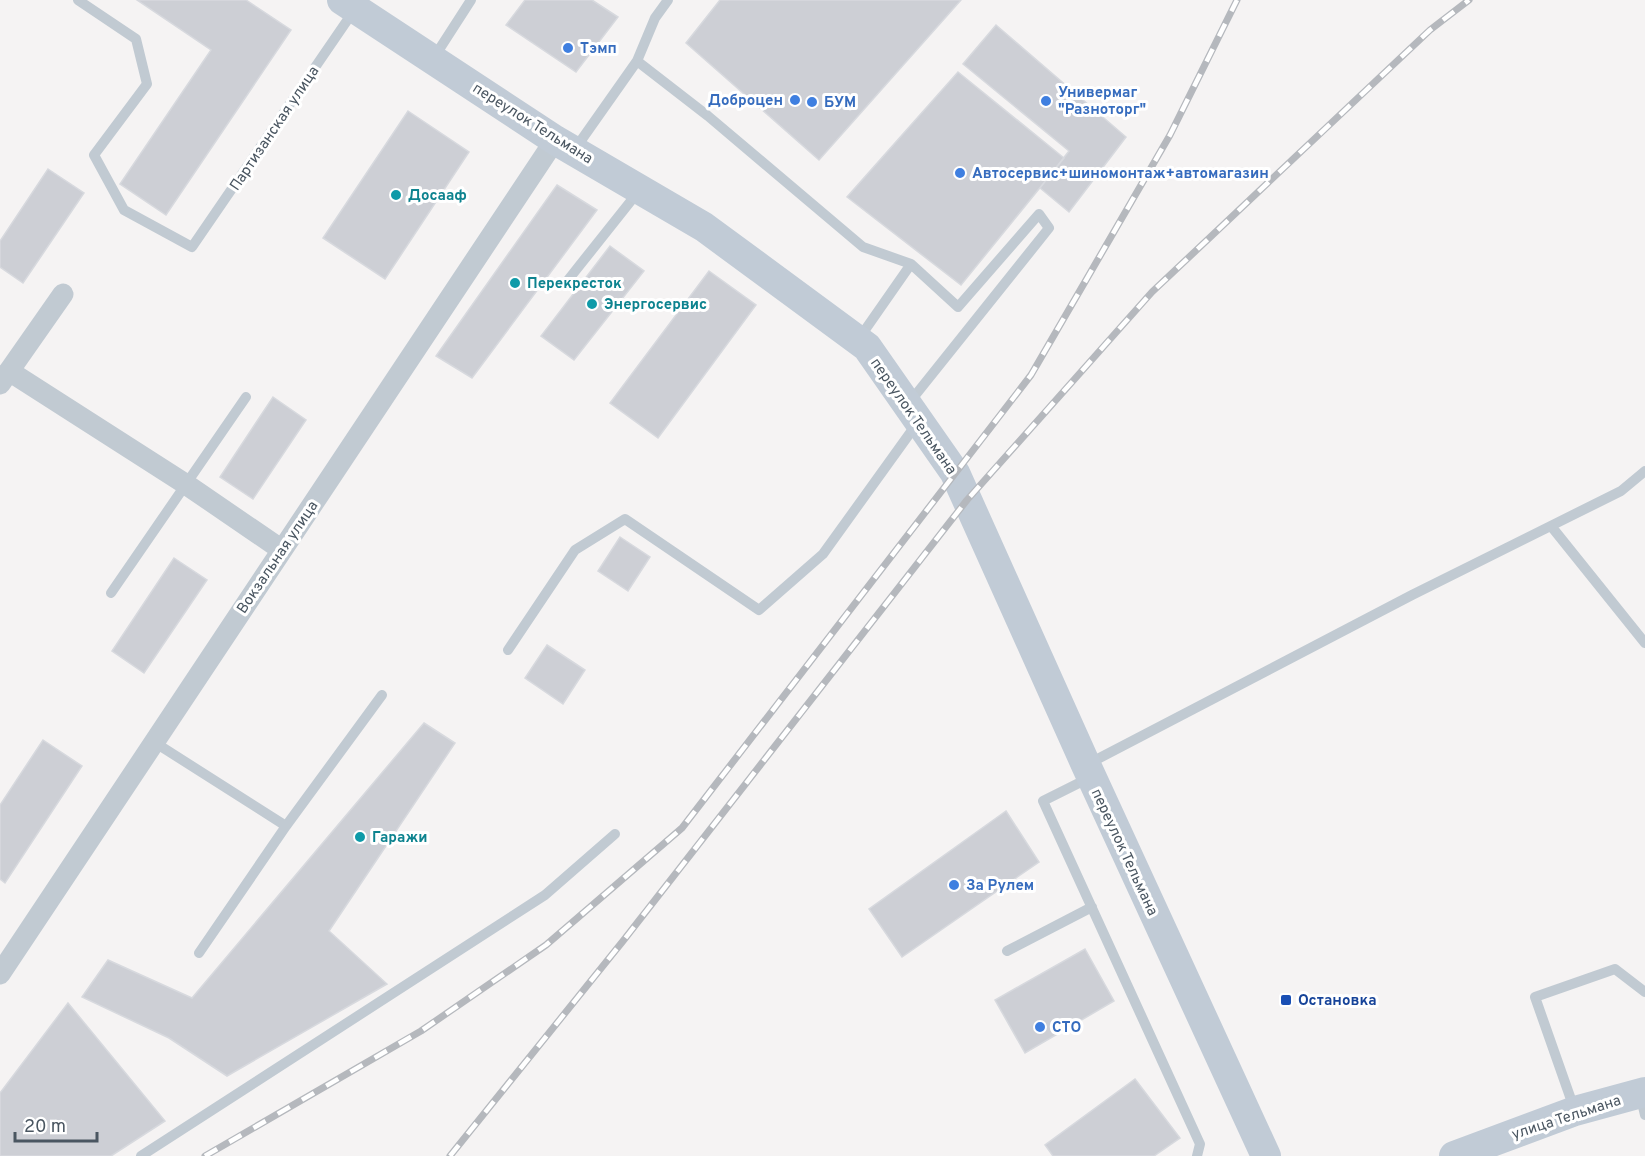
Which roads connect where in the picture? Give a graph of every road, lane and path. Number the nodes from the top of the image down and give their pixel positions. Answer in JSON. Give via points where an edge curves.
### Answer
{"nodes":[{"id":1,"x":78,"y":0,"type":"edge"},
{"id":2,"x":471,"y":0,"type":"edge"},
{"id":3,"x":668,"y":0,"type":"edge"},
{"id":4,"x":349,"y":4,"type":"edge"},
{"id":5,"x":432,"y":59,"type":"junction"},
{"id":6,"x":637,"y":61,"type":"junction"},
{"id":7,"x":564,"y":145,"type":"junction"},
{"id":8,"x":640,"y":189,"type":"junction"},
{"id":9,"x":911,"y":264,"type":"junction"},
{"id":10,"x":568,"y":280,"type":"dead end"},
{"id":11,"x":63,"y":294,"type":"dead end"},
{"id":12,"x":857,"y":340,"type":"junction"},
{"id":13,"x":3,"y":373,"type":"edge"},
{"id":14,"x":246,"y":397,"type":"dead end"},
{"id":15,"x":912,"y":414,"type":"junction"},
{"id":16,"x":1645,"y":471,"type":"edge"},
{"id":17,"x":187,"y":485,"type":"junction"},
{"id":18,"x":1551,"y":526,"type":"junction"},
{"id":19,"x":282,"y":550,"type":"junction"},
{"id":20,"x":111,"y":593,"type":"dead end"},
{"id":21,"x":1645,"y":643,"type":"edge"},
{"id":22,"x":508,"y":650,"type":"dead end"},
{"id":23,"x":382,"y":695,"type":"dead end"},
{"id":24,"x":154,"y":742,"type":"junction"},
{"id":25,"x":1088,"y":771,"type":"junction"},
{"id":26,"x":286,"y":826,"type":"junction"},
{"id":27,"x":615,"y":834,"type":"dead end"},
{"id":28,"x":1092,"y":907,"type":"junction"},
{"id":29,"x":1006,"y":951,"type":"dead end"},
{"id":30,"x":200,"y":953,"type":"dead end"},
{"id":31,"x":0,"y":974,"type":"edge"},
{"id":32,"x":1645,"y":992,"type":"edge"},
{"id":33,"x":1643,"y":1100,"type":"edge"},
{"id":34,"x":1575,"y":1111,"type":"junction"},
{"id":35,"x":141,"y":1156,"type":"edge"},
{"id":36,"x":1197,"y":1156,"type":"edge"},
{"id":37,"x":1266,"y":1156,"type":"edge"},
{"id":38,"x":1454,"y":1156,"type":"edge"}],
"edges":[{"from":1,"to":4,"type":"lane","name":"Партизанская улица","via":[[136,39],[147,84],[94,155],[124,210],[192,247]]},
{"from":2,"to":5,"type":"lane"},
{"from":3,"to":6,"type":"lane","via":[[654,18]]},
{"from":4,"to":5,"type":"street","name":"переулок Тельмана"},
{"from":5,"to":7,"type":"street","name":"переулок Тельмана"},
{"from":6,"to":7,"type":"lane"},
{"from":6,"to":9,"type":"lane","via":[[863,247]]},
{"from":7,"to":8,"type":"street","name":"переулок Тельмана"},
{"from":7,"to":19,"type":"street","name":"Вокзальная улица"},
{"from":8,"to":10,"type":"lane"},
{"from":8,"to":12,"type":"street","name":"переулок Тельмана","via":[[704,227]]},
{"from":9,"to":12,"type":"lane"},
{"from":9,"to":15,"type":"lane","via":[[958,307],[1039,214],[1049,228]]},
{"from":11,"to":13,"type":"street"},
{"from":12,"to":15,"type":"street","name":"переулок Тельмана","via":[[867,347]]},
{"from":13,"to":17,"type":"street"},
{"from":14,"to":17,"type":"lane"},
{"from":15,"to":22,"type":"lane","via":[[823,554],[759,610],[625,519],[575,550]]},
{"from":15,"to":25,"type":"street","name":"переулок Тельмана","via":[[956,473]]},
{"from":16,"to":18,"type":"lane","via":[[1621,490]]},
{"from":17,"to":19,"type":"street"},
{"from":17,"to":20,"type":"lane"},
{"from":18,"to":21,"type":"lane"},
{"from":18,"to":25,"type":"lane","via":[[1401,600]]},
{"from":19,"to":24,"type":"street","name":"Вокзальная улица"},
{"from":23,"to":26,"type":"lane"},
{"from":24,"to":26,"type":"lane"},
{"from":24,"to":31,"type":"street","name":"Вокзальная улица"},
{"from":25,"to":28,"type":"lane","via":[[1043,801]]},
{"from":25,"to":37,"type":"street","name":"переулок Тельмана"},
{"from":26,"to":30,"type":"lane"},
{"from":27,"to":35,"type":"lane","via":[[545,895]]},
{"from":28,"to":29,"type":"lane"},
{"from":28,"to":36,"type":"lane","via":[[1200,1144]]},
{"from":32,"to":34,"type":"lane","via":[[1615,969],[1535,997]]},
{"from":33,"to":34,"type":"street","name":"улица Тельмана"},
{"from":34,"to":38,"type":"street","name":"улица Тельмана"}]}
